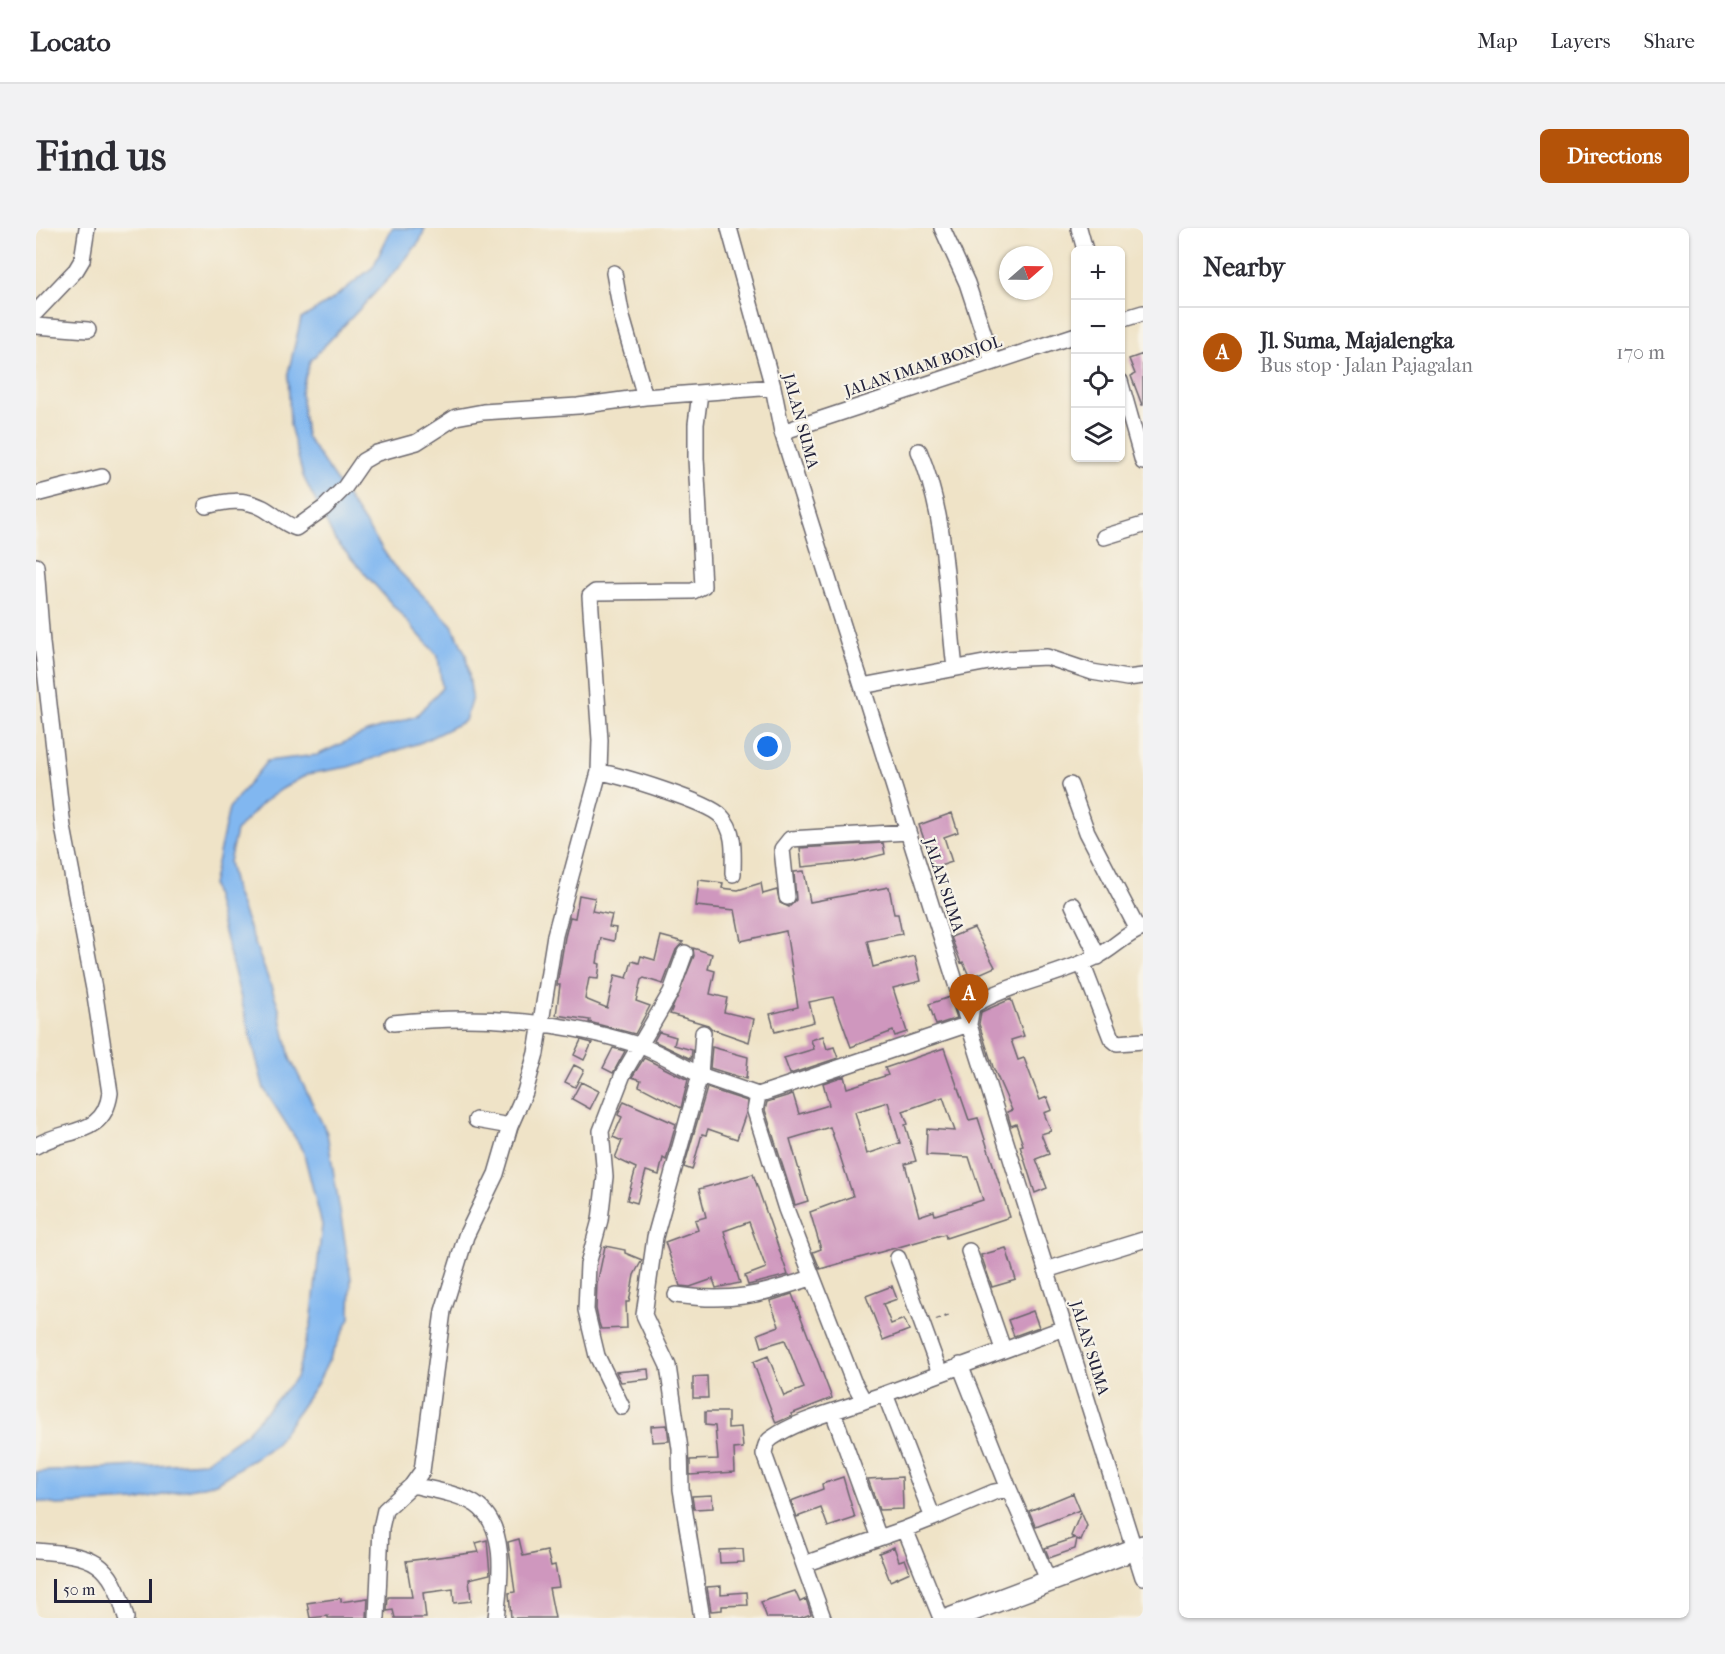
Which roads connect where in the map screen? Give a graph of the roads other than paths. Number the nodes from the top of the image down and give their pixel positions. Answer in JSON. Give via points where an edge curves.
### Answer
{"nodes":[{"id":1,"x":87,"y":228,"type":"edge"},
{"id":2,"x":729,"y":228,"type":"edge"},
{"id":3,"x":942,"y":228,"type":"edge"},
{"id":4,"x":1079,"y":228,"type":"edge"},
{"id":5,"x":1084,"y":246,"type":"edge"},
{"id":6,"x":614,"y":273,"type":"dead end"},
{"id":7,"x":36,"y":312,"type":"edge"},
{"id":8,"x":1143,"y":313,"type":"edge"},
{"id":9,"x":1125,"y":318,"type":"edge"},
{"id":10,"x":36,"y":326,"type":"edge"},
{"id":11,"x":88,"y":330,"type":"dead end"},
{"id":12,"x":1071,"y":337,"type":"edge"},
{"id":13,"x":993,"y":362,"type":"junction"},
{"id":14,"x":773,"y":387,"type":"junction"},
{"id":15,"x":700,"y":393,"type":"junction"},
{"id":16,"x":645,"y":397,"type":"junction"},
{"id":17,"x":1125,"y":399,"type":"edge"},
{"id":18,"x":782,"y":432,"type":"junction"},
{"id":19,"x":919,"y":451,"type":"dead end"},
{"id":20,"x":1143,"y":462,"type":"edge"},
{"id":21,"x":102,"y":477,"type":"dead end"},
{"id":22,"x":36,"y":494,"type":"edge"},
{"id":23,"x":206,"y":506,"type":"dead end"},
{"id":24,"x":1143,"y":525,"type":"edge"},
{"id":25,"x":1104,"y":537,"type":"dead end"},
{"id":26,"x":36,"y":566,"type":"edge"},
{"id":27,"x":955,"y":668,"type":"junction"},
{"id":28,"x":1143,"y":676,"type":"edge"},
{"id":29,"x":862,"y":686,"type":"junction"},
{"id":30,"x":599,"y":772,"type":"junction"},
{"id":31,"x":1070,"y":785,"type":"dead end"},
{"id":32,"x":908,"y":831,"type":"junction"},
{"id":33,"x":733,"y":874,"type":"dead end"},
{"id":34,"x":787,"y":897,"type":"dead end"},
{"id":35,"x":1073,"y":905,"type":"dead end"},
{"id":36,"x":1141,"y":929,"type":"edge"},
{"id":37,"x":685,"y":953,"type":"dead end"},
{"id":38,"x":1098,"y":957,"type":"junction"},
{"id":39,"x":1082,"y":963,"type":"junction"},
{"id":40,"x":393,"y":1023,"type":"dead end"},
{"id":41,"x":969,"y":1024,"type":"junction"},
{"id":42,"x":540,"y":1025,"type":"junction"},
{"id":43,"x":703,"y":1033,"type":"dead end"},
{"id":44,"x":1143,"y":1041,"type":"edge"},
{"id":45,"x":640,"y":1046,"type":"junction"},
{"id":46,"x":700,"y":1075,"type":"junction"},
{"id":47,"x":758,"y":1095,"type":"junction"},
{"id":48,"x":476,"y":1120,"type":"dead end"},
{"id":49,"x":510,"y":1126,"type":"junction"},
{"id":50,"x":36,"y":1146,"type":"edge"},
{"id":51,"x":1143,"y":1240,"type":"edge"},
{"id":52,"x":969,"y":1251,"type":"dead end"},
{"id":53,"x":898,"y":1258,"type":"dead end"},
{"id":54,"x":1046,"y":1270,"type":"junction"},
{"id":55,"x":811,"y":1278,"type":"junction"},
{"id":56,"x":676,"y":1295,"type":"dead end"},
{"id":57,"x":1064,"y":1328,"type":"junction"},
{"id":58,"x":1003,"y":1349,"type":"junction"},
{"id":59,"x":960,"y":1365,"type":"junction"},
{"id":60,"x":940,"y":1372,"type":"junction"},
{"id":61,"x":885,"y":1394,"type":"junction"},
{"id":62,"x":864,"y":1401,"type":"junction"},
{"id":63,"x":622,"y":1407,"type":"dead end"},
{"id":64,"x":833,"y":1412,"type":"junction"},
{"id":65,"x":412,"y":1485,"type":"junction"},
{"id":66,"x":1009,"y":1489,"type":"junction"},
{"id":67,"x":933,"y":1518,"type":"junction"},
{"id":68,"x":905,"y":1529,"type":"junction"},
{"id":69,"x":879,"y":1538,"type":"junction"},
{"id":70,"x":1139,"y":1548,"type":"edge"},
{"id":71,"x":36,"y":1551,"type":"edge"},
{"id":72,"x":804,"y":1564,"type":"junction"},
{"id":73,"x":1143,"y":1577,"type":"edge"},
{"id":74,"x":1049,"y":1582,"type":"junction"},
{"id":75,"x":126,"y":1618,"type":"edge"},
{"id":76,"x":377,"y":1618,"type":"edge"},
{"id":77,"x":496,"y":1618,"type":"edge"},
{"id":78,"x":702,"y":1618,"type":"edge"},
{"id":79,"x":823,"y":1618,"type":"edge"},
{"id":80,"x":940,"y":1618,"type":"edge"},
{"id":81,"x":952,"y":1618,"type":"edge"}],
"edges":[{"from":1,"to":7,"type":"street","via":[[82,260],[76,270]]},
{"from":2,"to":14,"type":"street","name":"JALAN SUMA"},
{"from":3,"to":13,"type":"street","via":[[967,283]]},
{"from":4,"to":5,"type":"street"},
{"from":6,"to":16,"type":"street"},
{"from":8,"to":9,"type":"street"},
{"from":10,"to":11,"type":"street"},
{"from":12,"to":13,"type":"street","name":"JALAN IMAM BONJOL"},
{"from":13,"to":18,"type":"street","name":"JALAN IMAM BONJOL"},
{"from":14,"to":15,"type":"street"},
{"from":14,"to":18,"type":"street","name":"JALAN SUMA"},
{"from":15,"to":16,"type":"street"},
{"from":15,"to":30,"type":"street","via":[[696,458],[703,586],[693,591],[595,592],[590,596]]},
{"from":16,"to":23,"type":"street","via":[[456,417],[417,442],[370,456],[345,487],[300,526],[293,527],[262,507],[244,502],[233,500]]},
{"from":17,"to":20,"type":"street"},
{"from":18,"to":29,"type":"street","name":"JALAN SUMA"},
{"from":19,"to":27,"type":"street","via":[[930,477],[939,520]]},
{"from":21,"to":22,"type":"street"},
{"from":24,"to":25,"type":"street"},
{"from":26,"to":50,"type":"street","via":[[63,827],[110,1093],[101,1120]]},
{"from":27,"to":28,"type":"street","via":[[1005,659],[1047,657],[1092,672],[1127,678]]},
{"from":27,"to":29,"type":"street"},
{"from":29,"to":32,"type":"street","name":"JALAN SUMA"},
{"from":30,"to":33,"type":"street","via":[[671,792],[721,815],[733,846]]},
{"from":30,"to":42,"type":"street","via":[[555,935]]},
{"from":31,"to":36,"type":"street","via":[[1087,832]]},
{"from":32,"to":34,"type":"street","via":[[790,839],[782,849]]},
{"from":32,"to":41,"type":"street","name":"JALAN SUMA"},
{"from":35,"to":38,"type":"street"},
{"from":36,"to":38,"type":"street"},
{"from":37,"to":45,"type":"street","via":[[671,992]]},
{"from":38,"to":39,"type":"street"},
{"from":39,"to":41,"type":"street","via":[[1024,986],[996,991],[972,1006]]},
{"from":39,"to":44,"type":"street","via":[[1111,1038],[1117,1043]]},
{"from":40,"to":42,"type":"street","via":[[482,1018]]},
{"from":41,"to":47,"type":"street"},
{"from":41,"to":54,"type":"street","name":"JALAN SUMA"},
{"from":42,"to":45,"type":"street","via":[[571,1026]]},
{"from":42,"to":49,"type":"street","via":[[525,1092]]},
{"from":43,"to":46,"type":"street"},
{"from":45,"to":46,"type":"street"},
{"from":45,"to":63,"type":"street","via":[[623,1074],[601,1131],[605,1177],[600,1220],[588,1264],[586,1310],[597,1356]]},
{"from":46,"to":47,"type":"street"},
{"from":46,"to":78,"type":"street","via":[[655,1237],[644,1315],[668,1366],[680,1449],[681,1489]]},
{"from":47,"to":55,"type":"street","via":[[755,1111]]},
{"from":48,"to":49,"type":"street"},
{"from":49,"to":65,"type":"street","via":[[496,1173],[466,1236],[443,1311],[422,1471]]},
{"from":51,"to":54,"type":"street"},
{"from":52,"to":58,"type":"street"},
{"from":53,"to":60,"type":"street"},
{"from":54,"to":57,"type":"street","name":"JALAN SUMA"},
{"from":55,"to":56,"type":"street","via":[[740,1298]]},
{"from":55,"to":62,"type":"street"},
{"from":57,"to":58,"type":"street"},
{"from":57,"to":70,"type":"street","name":"JALAN SUMA"},
{"from":58,"to":59,"type":"street"},
{"from":59,"to":60,"type":"street"},
{"from":59,"to":66,"type":"street"},
{"from":60,"to":61,"type":"street"},
{"from":61,"to":62,"type":"street"},
{"from":61,"to":67,"type":"street"},
{"from":62,"to":64,"type":"street"},
{"from":64,"to":69,"type":"street"},
{"from":64,"to":72,"type":"street","via":[[772,1438],[764,1454]]},
{"from":65,"to":76,"type":"street","via":[[385,1510]]},
{"from":65,"to":77,"type":"street","via":[[452,1495],[474,1504],[489,1516],[498,1546],[500,1590]]},
{"from":66,"to":67,"type":"street"},
{"from":66,"to":74,"type":"street"},
{"from":67,"to":68,"type":"street"},
{"from":68,"to":69,"type":"street"},
{"from":68,"to":80,"type":"street"},
{"from":69,"to":72,"type":"street"},
{"from":70,"to":73,"type":"street","name":"JALAN SUMA"},
{"from":70,"to":74,"type":"street"},
{"from":71,"to":75,"type":"street","via":[[95,1562],[106,1570],[116,1585]]},
{"from":72,"to":79,"type":"street"},
{"from":74,"to":81,"type":"street"}]}
